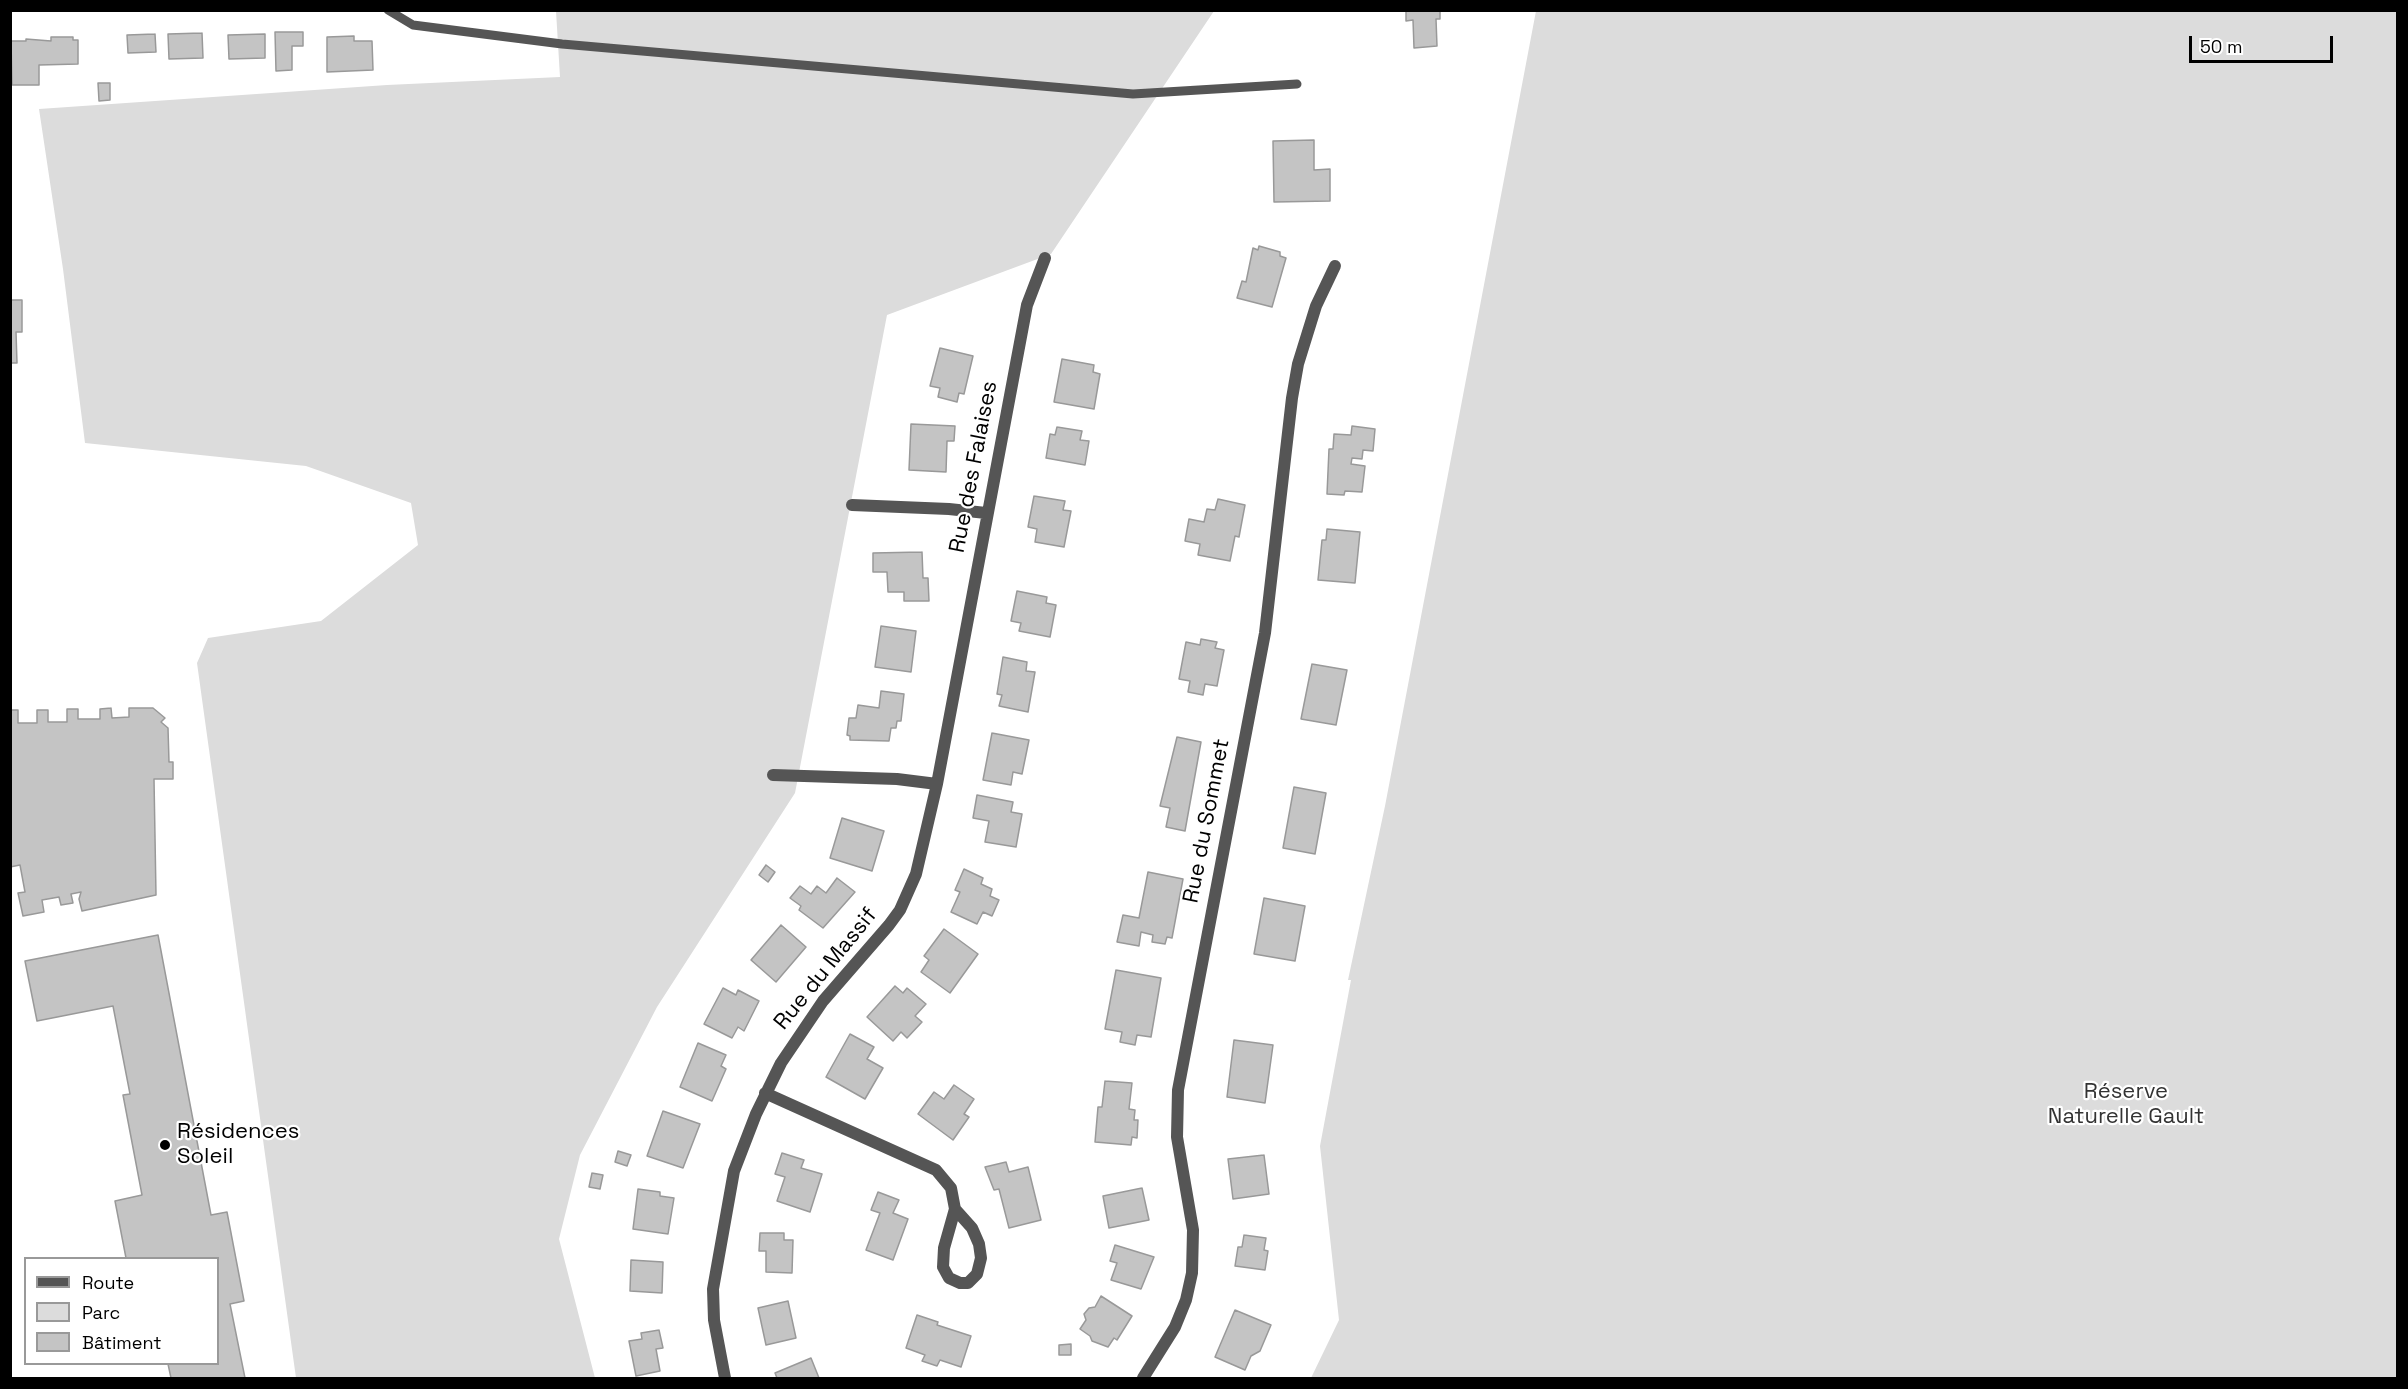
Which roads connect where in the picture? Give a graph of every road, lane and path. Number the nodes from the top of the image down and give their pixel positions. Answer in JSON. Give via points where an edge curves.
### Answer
{"nodes":[{"id":1,"x":388,"y":10,"type":"edge"},
{"id":2,"x":1297,"y":84,"type":"dead end"},
{"id":3,"x":1045,"y":258,"type":"dead end"},
{"id":4,"x":1335,"y":266,"type":"dead end"},
{"id":5,"x":852,"y":505,"type":"dead end"},
{"id":6,"x":986,"y":513,"type":"junction"},
{"id":7,"x":954,"y":687,"type":"joint"},
{"id":8,"x":773,"y":775,"type":"dead end"},
{"id":9,"x":937,"y":784,"type":"junction"},
{"id":10,"x":765,"y":1093,"type":"junction"},
{"id":11,"x":955,"y":1209,"type":"junction"},
{"id":12,"x":725,"y":1378,"type":"edge"},
{"id":13,"x":1143,"y":1378,"type":"edge"}],
"edges":[{"from":1,"to":2,"type":"lane","via":[[413,25],[562,44],[1133,94]]},
{"from":3,"to":6,"type":"street","name":"Rue des Falaises","via":[[1027,305]]},
{"from":4,"to":13,"type":"street","name":"Rue du Sommet","via":[[1316,306],[1298,364],[1265,633],[1178,1090],[1177,1137],[1193,1230],[1192,1273],[1175,1327]]},
{"from":5,"to":6,"type":"street"},
{"from":6,"to":7,"type":"street","name":"Rue des Falaises"},
{"from":7,"to":9,"type":"street","name":"Rue du Massif"},
{"from":8,"to":9,"type":"street","via":[[897,778]]},
{"from":9,"to":10,"type":"street","name":"Rue du Massif","via":[[924,848],[900,910],[801,1030]]},
{"from":10,"to":11,"type":"street","via":[[936,1170],[951,1188]]},
{"from":10,"to":12,"type":"street","name":"Rue du Massif","via":[[734,1171],[712,1289]]},
{"from":11,"to":11,"type":"street","via":[[943,1267],[949,1278],[968,1283],[977,1274],[979,1244],[972,1228]]}]}
